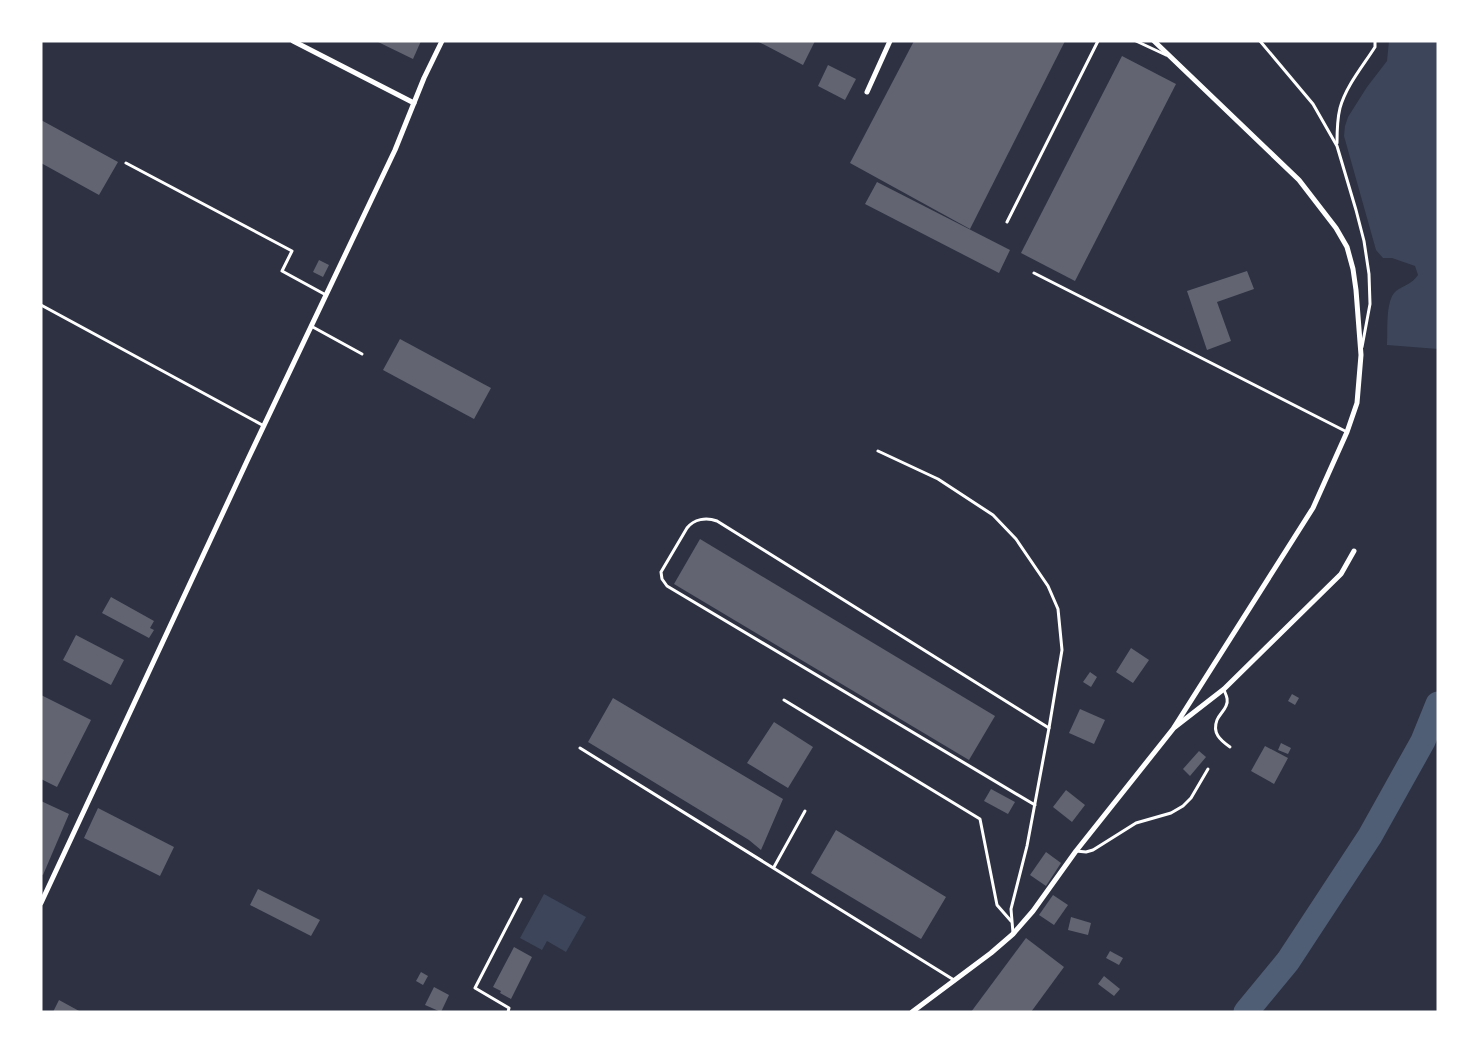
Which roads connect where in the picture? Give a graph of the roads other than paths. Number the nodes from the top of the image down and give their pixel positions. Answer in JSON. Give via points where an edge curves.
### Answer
{"nodes":[{"id":1,"x":293,"y":41,"type":"edge"},
{"id":2,"x":442,"y":41,"type":"edge"},
{"id":3,"x":890,"y":41,"type":"edge"},
{"id":4,"x":1098,"y":41,"type":"edge"},
{"id":5,"x":1136,"y":41,"type":"edge"},
{"id":6,"x":1154,"y":41,"type":"edge"},
{"id":7,"x":1260,"y":41,"type":"edge"},
{"id":8,"x":1375,"y":41,"type":"edge"},
{"id":9,"x":1171,"y":57,"type":"junction"},
{"id":10,"x":867,"y":92,"type":"dead end"},
{"id":11,"x":414,"y":103,"type":"junction"},
{"id":12,"x":1337,"y":146,"type":"junction"},
{"id":13,"x":126,"y":163,"type":"dead end"},
{"id":14,"x":1007,"y":222,"type":"dead end"},
{"id":15,"x":1034,"y":273,"type":"dead end"},
{"id":16,"x":326,"y":295,"type":"junction"},
{"id":17,"x":41,"y":305,"type":"edge"},
{"id":18,"x":311,"y":326,"type":"junction"},
{"id":19,"x":362,"y":354,"type":"dead end"},
{"id":20,"x":1361,"y":355,"type":"junction"},
{"id":21,"x":264,"y":426,"type":"junction"},
{"id":22,"x":1347,"y":432,"type":"junction"},
{"id":23,"x":878,"y":451,"type":"dead end"},
{"id":24,"x":1354,"y":551,"type":"dead end"},
{"id":25,"x":1224,"y":689,"type":"junction"},
{"id":26,"x":784,"y":700,"type":"dead end"},
{"id":27,"x":1049,"y":728,"type":"junction"},
{"id":28,"x":1173,"y":729,"type":"junction"},
{"id":29,"x":1230,"y":747,"type":"dead end"},
{"id":30,"x":580,"y":748,"type":"dead end"},
{"id":31,"x":1208,"y":769,"type":"dead end"},
{"id":32,"x":1035,"y":805,"type":"junction"},
{"id":33,"x":805,"y":811,"type":"dead end"},
{"id":34,"x":1076,"y":851,"type":"junction"},
{"id":35,"x":774,"y":867,"type":"junction"},
{"id":36,"x":521,"y":899,"type":"dead end"},
{"id":37,"x":41,"y":903,"type":"edge"},
{"id":38,"x":1012,"y":921,"type":"junction"},
{"id":39,"x":1013,"y":934,"type":"junction"},
{"id":40,"x":954,"y":980,"type":"junction"},
{"id":41,"x":508,"y":1012,"type":"edge"},
{"id":42,"x":912,"y":1012,"type":"edge"}],
"edges":[{"from":1,"to":11,"type":"street"},
{"from":2,"to":11,"type":"street"},
{"from":3,"to":10,"type":"street"},
{"from":4,"to":14,"type":"lane"},
{"from":5,"to":9,"type":"lane"},
{"from":6,"to":9,"type":"street"},
{"from":7,"to":12,"type":"lane","via":[[1313,104]]},
{"from":8,"to":12,"type":"lane","via":[[1375,47],[1348,89],[1340,108]]},
{"from":9,"to":20,"type":"street","via":[[1298,180],[1336,228],[1353,269]]},
{"from":11,"to":16,"type":"street"},
{"from":12,"to":20,"type":"lane","via":[[1370,274],[1370,304]]},
{"from":13,"to":16,"type":"lane","via":[[292,251],[282,271]]},
{"from":15,"to":22,"type":"lane"},
{"from":16,"to":18,"type":"street"},
{"from":17,"to":21,"type":"lane"},
{"from":18,"to":19,"type":"lane"},
{"from":18,"to":21,"type":"street"},
{"from":20,"to":22,"type":"street","via":[[1357,403]]},
{"from":21,"to":37,"type":"street"},
{"from":22,"to":28,"type":"street","via":[[1313,508]]},
{"from":23,"to":27,"type":"lane","via":[[938,479],[993,514],[1016,539],[1048,586],[1058,609],[1062,650]]},
{"from":24,"to":25,"type":"street","via":[[1341,574]]},
{"from":25,"to":28,"type":"street"},
{"from":25,"to":29,"type":"lane","via":[[1227,705],[1215,728],[1220,740]]},
{"from":26,"to":38,"type":"lane","via":[[980,819],[997,905]]},
{"from":27,"to":32,"type":"lane"},
{"from":27,"to":32,"type":"lane","via":[[711,518],[692,522],[664,564],[662,579],[673,591]]},
{"from":28,"to":34,"type":"street"},
{"from":30,"to":35,"type":"lane"},
{"from":31,"to":34,"type":"lane","via":[[1183,806],[1171,813],[1136,823],[1093,850]]},
{"from":32,"to":38,"type":"lane","via":[[1011,909]]},
{"from":33,"to":35,"type":"lane"},
{"from":34,"to":39,"type":"street"},
{"from":35,"to":40,"type":"lane"},
{"from":36,"to":41,"type":"lane","via":[[475,988],[509,1008]]},
{"from":38,"to":39,"type":"lane"},
{"from":39,"to":40,"type":"street"},
{"from":40,"to":42,"type":"street"}]}
